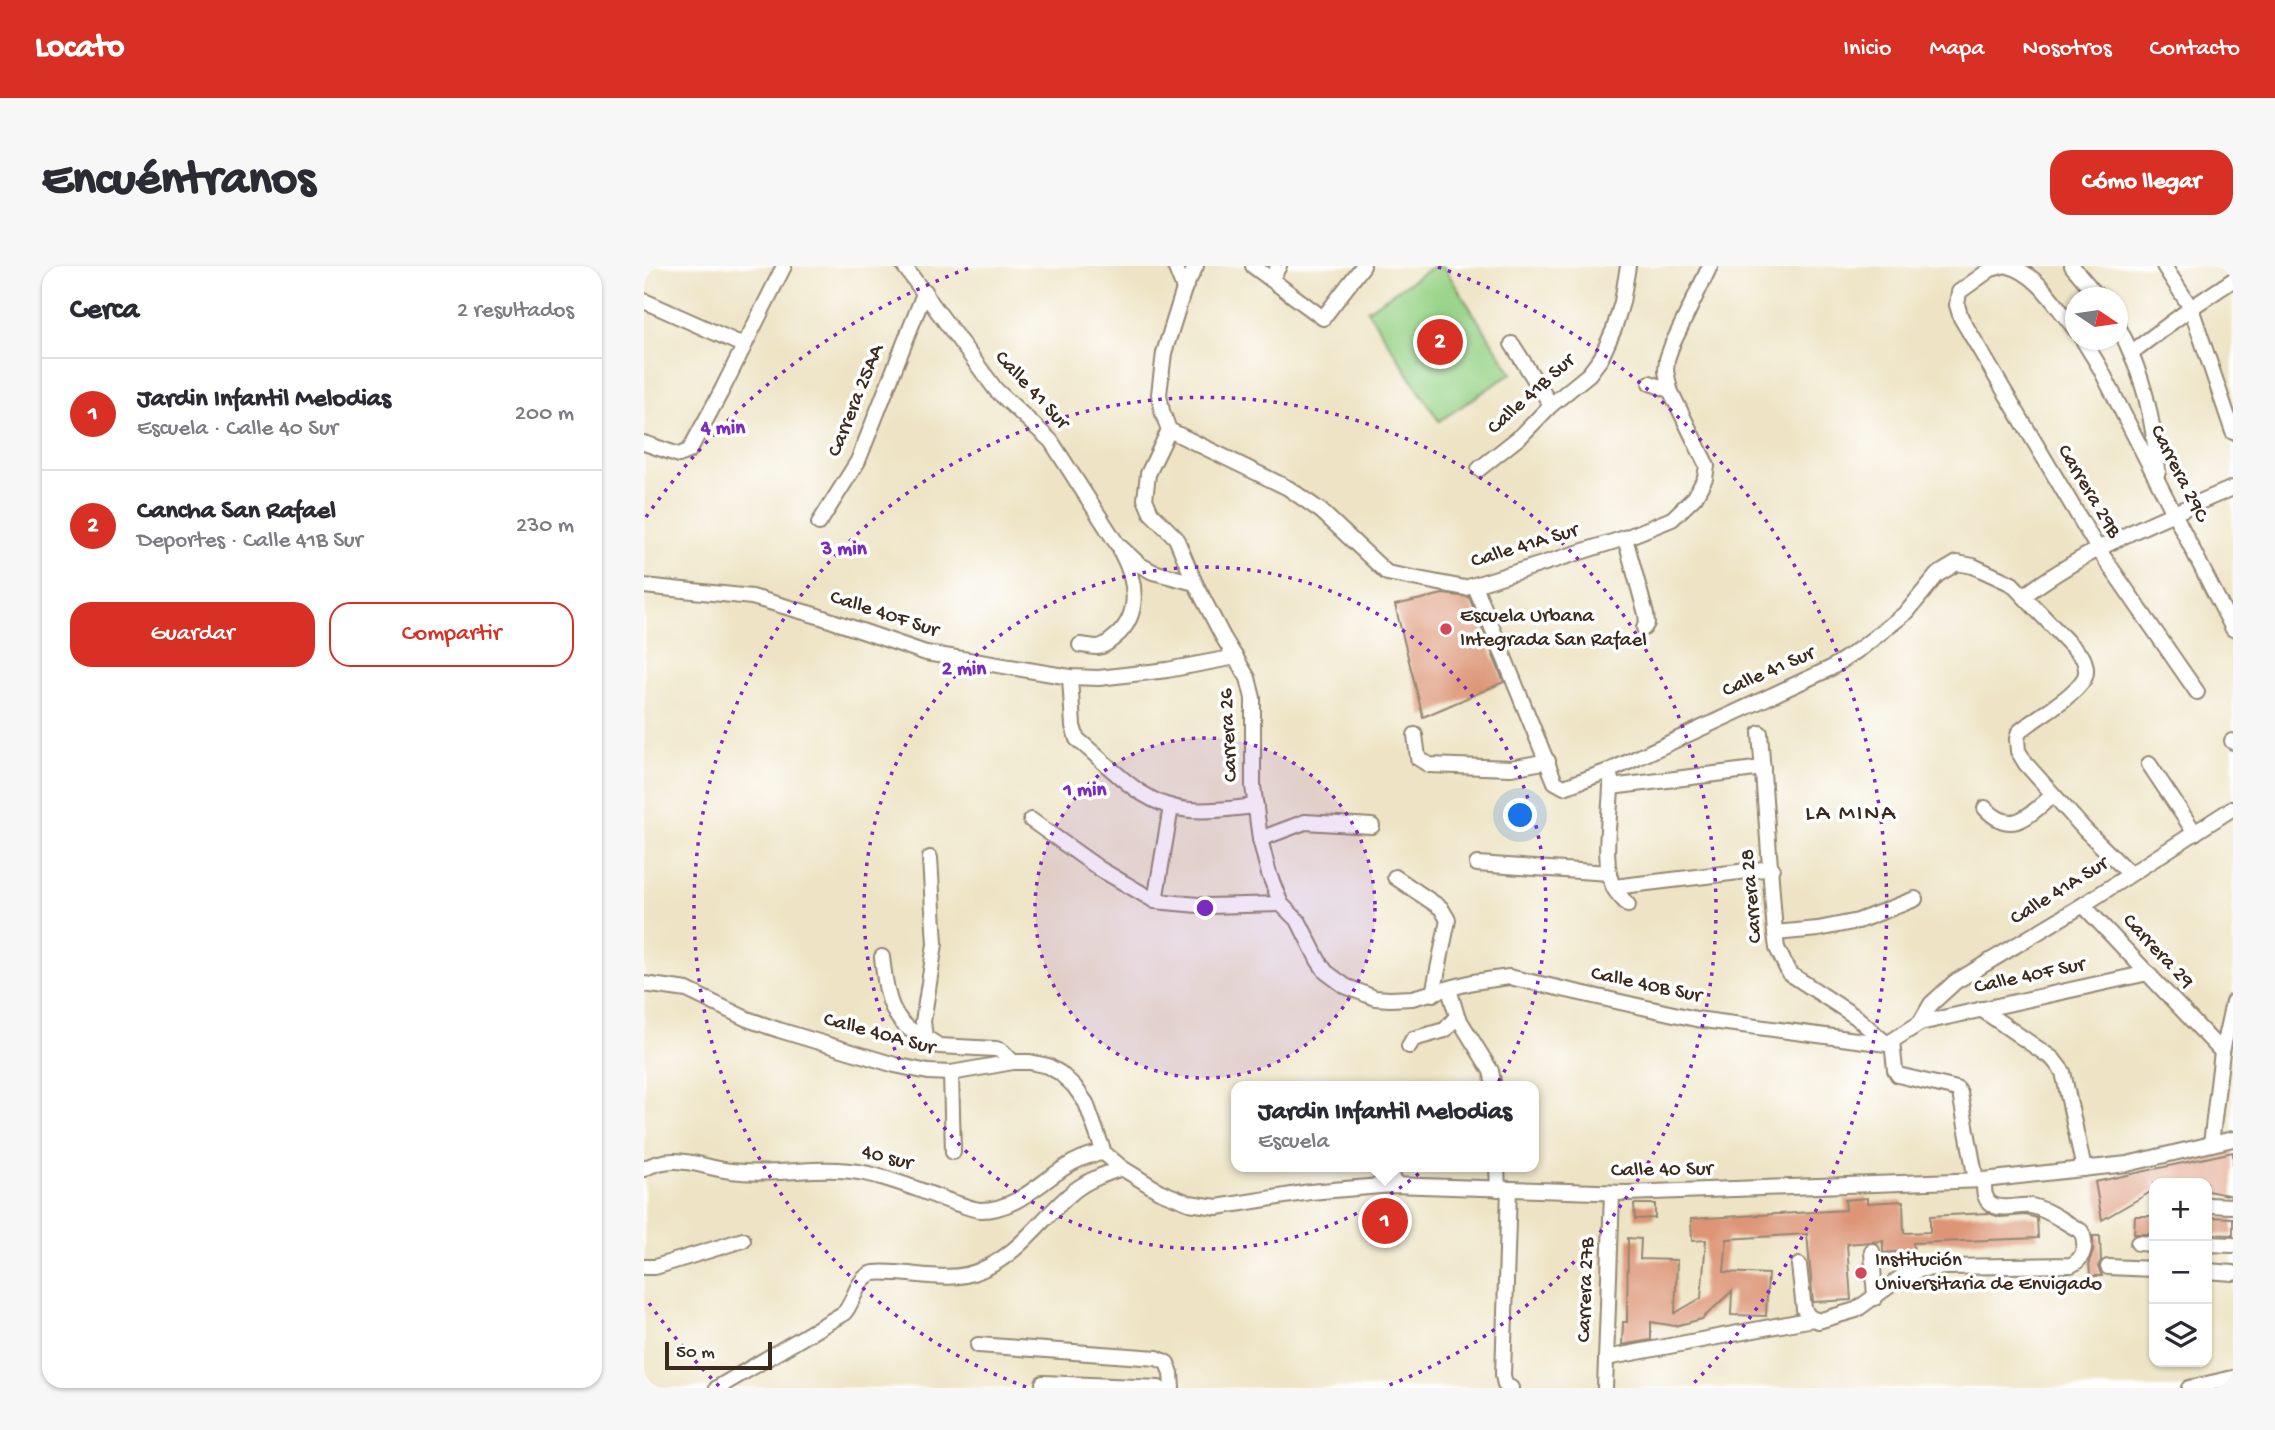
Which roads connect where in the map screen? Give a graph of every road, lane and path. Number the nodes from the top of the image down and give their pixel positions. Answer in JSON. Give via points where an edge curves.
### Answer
{"nodes":[{"id":1,"x":784,"y":266,"type":"edge"},
{"id":2,"x":904,"y":266,"type":"edge"},
{"id":3,"x":1175,"y":266,"type":"edge"},
{"id":4,"x":1196,"y":266,"type":"edge"},
{"id":5,"x":1253,"y":266,"type":"edge"},
{"id":6,"x":1279,"y":266,"type":"edge"},
{"id":7,"x":1363,"y":266,"type":"edge"},
{"id":8,"x":1628,"y":266,"type":"edge"},
{"id":9,"x":1710,"y":266,"type":"edge"},
{"id":10,"x":2002,"y":266,"type":"edge"},
{"id":11,"x":2008,"y":266,"type":"edge"},
{"id":12,"x":2072,"y":266,"type":"edge"},
{"id":13,"x":2164,"y":266,"type":"edge"},
{"id":14,"x":1271,"y":279,"type":"junction"},
{"id":15,"x":2233,"y":280,"type":"edge"},
{"id":16,"x":2090,"y":287,"type":"edge"},
{"id":17,"x":1184,"y":289,"type":"junction"},
{"id":18,"x":925,"y":291,"type":"junction"},
{"id":19,"x":644,"y":301,"type":"edge"},
{"id":20,"x":2191,"y":308,"type":"junction"},
{"id":21,"x":2065,"y":317,"type":"edge"},
{"id":22,"x":744,"y":343,"type":"junction"},
{"id":23,"x":1512,"y":344,"type":"dead end"},
{"id":24,"x":2128,"y":345,"type":"edge"},
{"id":25,"x":2089,"y":350,"type":"edge"},
{"id":26,"x":2132,"y":352,"type":"junction"},
{"id":27,"x":1650,"y":383,"type":"dead end"},
{"id":28,"x":1670,"y":390,"type":"junction"},
{"id":29,"x":1551,"y":405,"type":"junction"},
{"id":30,"x":1169,"y":430,"type":"junction"},
{"id":31,"x":2233,"y":432,"type":"edge"},
{"id":32,"x":644,"y":443,"type":"edge"},
{"id":33,"x":1479,"y":469,"type":"dead end"},
{"id":34,"x":2159,"y":482,"type":"junction"},
{"id":35,"x":2233,"y":488,"type":"edge"},
{"id":36,"x":2174,"y":513,"type":"junction"},
{"id":37,"x":819,"y":523,"type":"dead end"},
{"id":38,"x":1625,"y":538,"type":"junction"},
{"id":39,"x":1117,"y":544,"type":"junction"},
{"id":40,"x":2098,"y":549,"type":"junction"},
{"id":41,"x":1195,"y":583,"type":"junction"},
{"id":42,"x":644,"y":586,"type":"edge"},
{"id":43,"x":1475,"y":586,"type":"junction"},
{"id":44,"x":2025,"y":595,"type":"junction"},
{"id":45,"x":1644,"y":628,"type":"dead end"},
{"id":46,"x":2233,"y":629,"type":"edge"},
{"id":47,"x":1080,"y":645,"type":"dead end"},
{"id":48,"x":1236,"y":657,"type":"junction"},
{"id":49,"x":1070,"y":677,"type":"junction"},
{"id":50,"x":2197,"y":692,"type":"dead end"},
{"id":51,"x":1760,"y":733,"type":"dead end"},
{"id":52,"x":1415,"y":735,"type":"dead end"},
{"id":53,"x":1548,"y":761,"type":"junction"},
{"id":54,"x":2149,"y":764,"type":"dead end"},
{"id":55,"x":1763,"y":768,"type":"junction"},
{"id":56,"x":1611,"y":770,"type":"junction"},
{"id":57,"x":1611,"y":787,"type":"junction"},
{"id":58,"x":2053,"y":794,"type":"junction"},
{"id":59,"x":1256,"y":806,"type":"junction"},
{"id":60,"x":1171,"y":807,"type":"junction"},
{"id":61,"x":1985,"y":808,"type":"dead end"},
{"id":62,"x":2233,"y":808,"type":"edge"},
{"id":63,"x":1031,"y":820,"type":"dead end"},
{"id":64,"x":1372,"y":826,"type":"dead end"},
{"id":65,"x":2195,"y":833,"type":"junction"},
{"id":66,"x":1259,"y":838,"type":"junction"},
{"id":67,"x":930,"y":858,"type":"dead end"},
{"id":68,"x":1477,"y":864,"type":"dead end"},
{"id":69,"x":1772,"y":868,"type":"junction"},
{"id":70,"x":1609,"y":873,"type":"junction"},
{"id":71,"x":2130,"y":874,"type":"junction"},
{"id":72,"x":1395,"y":877,"type":"dead end"},
{"id":73,"x":1614,"y":887,"type":"junction"},
{"id":74,"x":1915,"y":899,"type":"dead end"},
{"id":75,"x":1155,"y":901,"type":"junction"},
{"id":76,"x":1280,"y":904,"type":"junction"},
{"id":77,"x":1628,"y":905,"type":"dead end"},
{"id":78,"x":2083,"y":905,"type":"junction"},
{"id":79,"x":1775,"y":933,"type":"junction"},
{"id":80,"x":882,"y":957,"type":"dead end"},
{"id":81,"x":2148,"y":972,"type":"junction"},
{"id":82,"x":644,"y":984,"type":"edge"},
{"id":83,"x":1449,"y":989,"type":"junction"},
{"id":84,"x":1361,"y":993,"type":"joint"},
{"id":85,"x":1433,"y":994,"type":"junction"},
{"id":86,"x":2233,"y":1002,"type":"edge"},
{"id":87,"x":1981,"y":1009,"type":"junction"},
{"id":88,"x":1457,"y":1016,"type":"junction"},
{"id":89,"x":1920,"y":1023,"type":"junction"},
{"id":90,"x":925,"y":1038,"type":"junction"},
{"id":91,"x":1889,"y":1043,"type":"junction"},
{"id":92,"x":1409,"y":1046,"type":"dead end"},
{"id":93,"x":2222,"y":1052,"type":"junction"},
{"id":94,"x":1013,"y":1062,"type":"junction"},
{"id":95,"x":951,"y":1073,"type":"junction"},
{"id":96,"x":1493,"y":1081,"type":"edge"},
{"id":97,"x":2233,"y":1139,"type":"edge"},
{"id":98,"x":2211,"y":1144,"type":"junction"},
{"id":99,"x":953,"y":1152,"type":"dead end"},
{"id":100,"x":1104,"y":1153,"type":"junction"},
{"id":101,"x":1122,"y":1168,"type":"junction"},
{"id":102,"x":644,"y":1169,"type":"edge"},
{"id":103,"x":2084,"y":1169,"type":"junction"},
{"id":104,"x":1393,"y":1172,"type":"edge"},
{"id":105,"x":1499,"y":1172,"type":"edge"},
{"id":106,"x":1980,"y":1180,"type":"junction"},
{"id":107,"x":1392,"y":1185,"type":"junction"},
{"id":108,"x":1504,"y":1189,"type":"junction"},
{"id":109,"x":1612,"y":1193,"type":"junction"},
{"id":110,"x":2212,"y":1205,"type":"edge"},
{"id":111,"x":2233,"y":1206,"type":"edge"},
{"id":112,"x":743,"y":1240,"type":"dead end"},
{"id":113,"x":2138,"y":1243,"type":"dead end"},
{"id":114,"x":2149,"y":1244,"type":"edge"},
{"id":115,"x":2212,"y":1244,"type":"edge"},
{"id":116,"x":2233,"y":1245,"type":"edge"},
{"id":117,"x":1872,"y":1251,"type":"dead end"},
{"id":118,"x":1799,"y":1265,"type":"dead end"},
{"id":119,"x":644,"y":1267,"type":"edge"},
{"id":120,"x":2108,"y":1267,"type":"dead end"},
{"id":121,"x":2149,"y":1269,"type":"edge"},
{"id":122,"x":2212,"y":1271,"type":"edge"},
{"id":123,"x":2233,"y":1273,"type":"edge"},
{"id":124,"x":1875,"y":1298,"type":"junction"},
{"id":125,"x":1813,"y":1319,"type":"junction"},
{"id":126,"x":978,"y":1345,"type":"dead end"},
{"id":127,"x":1606,"y":1358,"type":"junction"},
{"id":128,"x":2233,"y":1378,"type":"edge"},
{"id":129,"x":1044,"y":1383,"type":"dead end"},
{"id":130,"x":717,"y":1388,"type":"edge"},
{"id":131,"x":1159,"y":1388,"type":"edge"},
{"id":132,"x":1172,"y":1388,"type":"edge"},
{"id":133,"x":1511,"y":1388,"type":"edge"},
{"id":134,"x":1605,"y":1388,"type":"edge"},
{"id":135,"x":2189,"y":1388,"type":"edge"}],
"edges":[{"from":1,"to":22,"type":"street"},
{"from":2,"to":18,"type":"street","name":"Calle 41 Sur"},
{"from":3,"to":17,"type":"street"},
{"from":4,"to":17,"type":"street"},
{"from":5,"to":14,"type":"street"},
{"from":6,"to":14,"type":"street"},
{"from":7,"to":14,"type":"street","via":[[1323,318]]},
{"from":8,"to":29,"type":"street","name":"Calle 41B Sur","via":[[1617,320],[1601,358]]},
{"from":9,"to":28,"type":"street","name":"Calle 41A Sur","via":[[1667,359]]},
{"from":10,"to":40,"type":"street","name":"Carrera 29B","via":[[1967,284],[1956,305]]},
{"from":11,"to":21,"type":"street","via":[[2019,268],[2036,282]]},
{"from":12,"to":16,"type":"street"},
{"from":13,"to":20,"type":"street"},
{"from":15,"to":20,"type":"street"},
{"from":17,"to":30,"type":"street","via":[[1164,353],[1159,394]]},
{"from":18,"to":37,"type":"street","name":"Carrera 25AA","via":[[862,453]]},
{"from":18,"to":39,"type":"street","name":"Calle 41 Sur","via":[[996,390],[1051,441]]},
{"from":19,"to":22,"type":"street"},
{"from":20,"to":26,"type":"street"},
{"from":20,"to":31,"type":"street"},
{"from":22,"to":32,"type":"street","via":[[689,451],[679,455]]},
{"from":23,"to":29,"type":"street"},
{"from":24,"to":26,"type":"street"},
{"from":25,"to":34,"type":"street","name":"Carrera 29C"},
{"from":26,"to":34,"type":"street","via":[[2149,409]]},
{"from":27,"to":28,"type":"street"},
{"from":28,"to":38,"type":"street","name":"Calle 41A Sur","via":[[1704,457],[1704,478],[1695,497],[1672,519]]},
{"from":29,"to":33,"type":"street","name":"Calle 41B Sur"},
{"from":30,"to":41,"type":"street","name":"Carrera 26","via":[[1148,474],[1145,499],[1151,513],[1176,538]]},
{"from":30,"to":43,"type":"street","name":"Calle 41A Sur","via":[[1288,488],[1387,573]]},
{"from":34,"to":36,"type":"street","name":"Carrera 29C"},
{"from":35,"to":36,"type":"street"},
{"from":36,"to":40,"type":"street"},
{"from":36,"to":46,"type":"street","name":"Carrera 29C"},
{"from":38,"to":43,"type":"street","name":"Calle 41A Sur"},
{"from":38,"to":45,"type":"street","via":[[1646,614]]},
{"from":39,"to":41,"type":"street","name":"Calle 41 Sur","via":[[1153,572]]},
{"from":39,"to":47,"type":"street","via":[[1132,580],[1131,617],[1105,644]]},
{"from":40,"to":44,"type":"street"},
{"from":40,"to":50,"type":"street","name":"Carrera 29B"},
{"from":41,"to":48,"type":"street","name":"Carrera 26"},
{"from":42,"to":49,"type":"street","name":"Calle 40F Sur","via":[[752,597],[926,653]]},
{"from":43,"to":53,"type":"street"},
{"from":44,"to":56,"type":"street","name":"Calle 41 Sur","via":[[1995,574],[1957,563],[1937,575],[1907,612],[1831,668]]},
{"from":44,"to":58,"type":"street","via":[[2083,658],[2087,671],[2058,704],[2019,732],[2018,751],[2025,764]]},
{"from":48,"to":49,"type":"street","name":"Calle 40F Sur","via":[[1153,672]]},
{"from":48,"to":59,"type":"street","name":"Carrera 26","via":[[1253,698]]},
{"from":49,"to":60,"type":"street","via":[[1077,739],[1132,788]]},
{"from":51,"to":55,"type":"street","name":"Carrera 28"},
{"from":52,"to":53,"type":"street","via":[[1418,758],[1429,765],[1511,768]]},
{"from":53,"to":56,"type":"street","name":"Calle 41 Sur","via":[[1555,782],[1564,787]]},
{"from":54,"to":65,"type":"street"},
{"from":55,"to":57,"type":"street"},
{"from":55,"to":69,"type":"street","name":"Carrera 28"},
{"from":56,"to":57,"type":"street"},
{"from":57,"to":70,"type":"street"},
{"from":58,"to":61,"type":"street","via":[[2016,822],[1996,820]]},
{"from":58,"to":71,"type":"street"},
{"from":59,"to":60,"type":"street"},
{"from":59,"to":66,"type":"street","name":"Carrera 26"},
{"from":60,"to":75,"type":"street"},
{"from":62,"to":65,"type":"street","name":"Calle 41A Sur"},
{"from":63,"to":75,"type":"street"},
{"from":64,"to":66,"type":"street","via":[[1305,822]]},
{"from":65,"to":71,"type":"street","name":"Calle 41A Sur"},
{"from":66,"to":76,"type":"street","name":"Carrera 26"},
{"from":67,"to":90,"type":"street","via":[[935,944],[923,1022]]},
{"from":68,"to":70,"type":"street"},
{"from":69,"to":73,"type":"street"},
{"from":69,"to":79,"type":"street","name":"Carrera 28"},
{"from":70,"to":73,"type":"street"},
{"from":71,"to":78,"type":"street","name":"Calle 41A Sur"},
{"from":72,"to":85,"type":"street","via":[[1441,908],[1448,920]]},
{"from":73,"to":77,"type":"street"},
{"from":74,"to":79,"type":"street","via":[[1858,921]]},
{"from":75,"to":76,"type":"street","via":[[1209,906]]},
{"from":76,"to":84,"type":"street","name":"Carrera 26","via":[[1299,922],[1326,972]]},
{"from":78,"to":81,"type":"street","name":"Carrera 29"},
{"from":78,"to":89,"type":"street","name":"Calle 41A Sur","via":[[1955,982],[1931,1004]]},
{"from":79,"to":91,"type":"street","name":"Carrera 28","via":[[1789,973]]},
{"from":80,"to":90,"type":"street","via":[[894,1014]]},
{"from":81,"to":87,"type":"street","name":"Calle 40F Sur"},
{"from":81,"to":93,"type":"street","name":"Carrera 29"},
{"from":82,"to":95,"type":"street","name":"Calle 40A Sur","via":[[687,990],[747,1019],[895,1065]]},
{"from":83,"to":85,"type":"street","name":"Calle 40B Sur"},
{"from":83,"to":88,"type":"street"},
{"from":83,"to":91,"type":"street","name":"Calle 40B Sur","via":[[1509,978],[1696,1019]]},
{"from":84,"to":85,"type":"street","name":"Calle 40B Sur","via":[[1390,999]]},
{"from":86,"to":93,"type":"street"},
{"from":87,"to":89,"type":"street","name":"Calle 40F Sur"},
{"from":87,"to":103,"type":"street","via":[[2053,1059],[2063,1072]]},
{"from":88,"to":92,"type":"street","via":[[1445,1030],[1413,1039]]},
{"from":88,"to":96,"type":"street"},
{"from":89,"to":91,"type":"street"},
{"from":90,"to":94,"type":"street","via":[[939,1046],[996,1049]]},
{"from":91,"to":106,"type":"street","via":[[1899,1075],[1960,1093]]},
{"from":93,"to":98,"type":"street"},
{"from":94,"to":95,"type":"street","name":"Calle 40A Sur"},
{"from":94,"to":100,"type":"street","name":"Calle 40A Sur","via":[[1048,1066],[1074,1086],[1086,1103]]},
{"from":95,"to":99,"type":"street"},
{"from":97,"to":98,"type":"street","name":"Calle 40 Sur"},
{"from":98,"to":103,"type":"street","name":"Calle 40 Sur"},
{"from":100,"to":101,"type":"street","name":"Calle 40 Sur"},
{"from":100,"to":102,"type":"street","name":"40 sur","via":[[1081,1158],[1024,1197],[1002,1207],[979,1210],[862,1172],[757,1174],[677,1160]]},
{"from":101,"to":107,"type":"street","name":"Calle 40 Sur","via":[[1159,1191],[1189,1203],[1217,1207]]},
{"from":101,"to":130,"type":"street","via":[[1076,1189],[1008,1256],[982,1270],[961,1277],[871,1274],[861,1282],[844,1313]]},
{"from":103,"to":106,"type":"street","name":"Calle 40 Sur"},
{"from":104,"to":107,"type":"street"},
{"from":105,"to":108,"type":"street"},
{"from":106,"to":109,"type":"street","name":"Calle 40 Sur"},
{"from":106,"to":124,"type":"street","via":[[1992,1205],[2035,1207],[2081,1231],[2084,1251],[2079,1261],[2071,1265],[1931,1268],[1903,1276]]},
{"from":107,"to":108,"type":"street","name":"Calle 40 Sur"},
{"from":108,"to":109,"type":"street","name":"Calle 40 Sur"},
{"from":108,"to":133,"type":"street","via":[[1503,1375],[1505,1385]]},
{"from":109,"to":127,"type":"street","name":"Carrera 27B"},
{"from":110,"to":111,"type":"street"},
{"from":112,"to":119,"type":"street"},
{"from":113,"to":114,"type":"street"},
{"from":115,"to":116,"type":"street"},
{"from":117,"to":124,"type":"street"},
{"from":118,"to":125,"type":"street","via":[[1804,1309]]},
{"from":120,"to":121,"type":"street"},
{"from":122,"to":123,"type":"street"},
{"from":124,"to":125,"type":"street","via":[[1856,1310]]},
{"from":125,"to":127,"type":"street"},
{"from":126,"to":132,"type":"street","via":[[1157,1359],[1167,1363]]},
{"from":127,"to":134,"type":"street","name":"Carrera 27B"},
{"from":128,"to":135,"type":"street"},
{"from":129,"to":131,"type":"street"}]}
